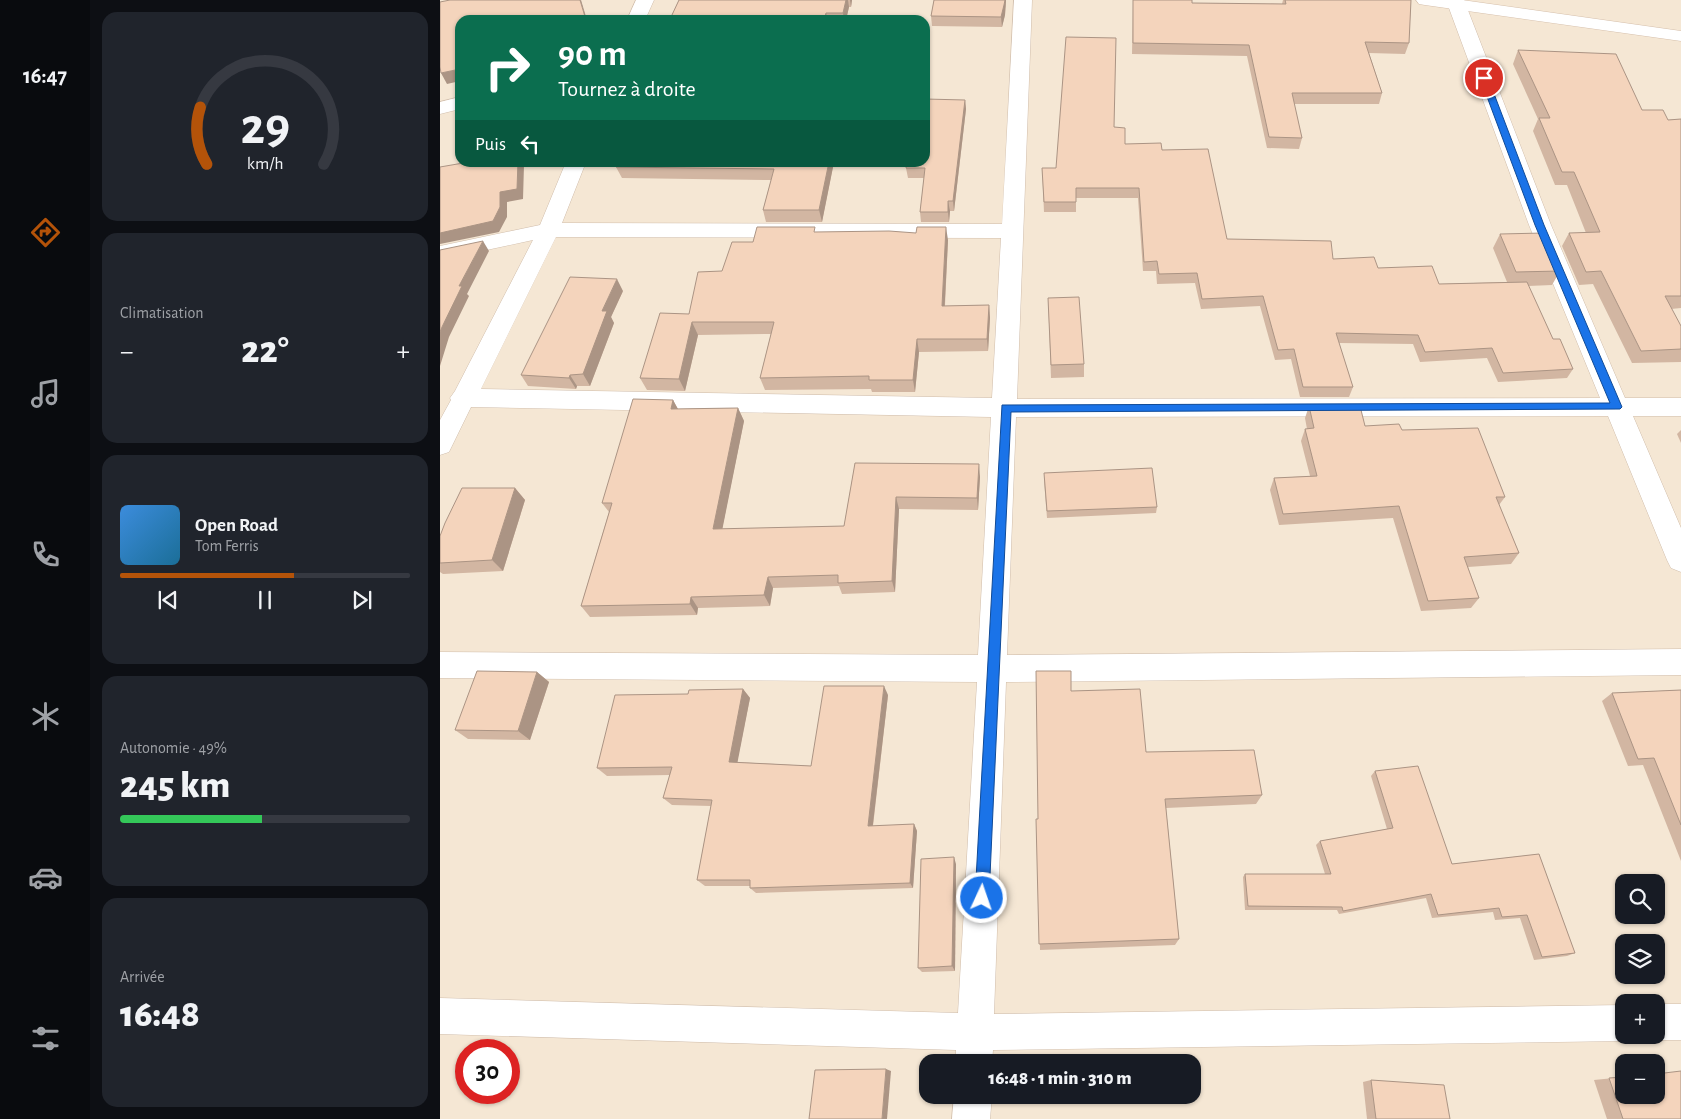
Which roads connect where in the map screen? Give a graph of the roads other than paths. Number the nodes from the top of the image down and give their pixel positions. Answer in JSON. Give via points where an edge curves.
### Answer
{"nodes":[{"id":1,"x":645,"y":0,"type":"edge"},
{"id":2,"x":1023,"y":0,"type":"edge"},
{"id":3,"x":1425,"y":0,"type":"edge"},
{"id":4,"x":1456,"y":2,"type":"edge"},
{"id":5,"x":638,"y":15,"type":"edge"},
{"id":6,"x":1681,"y":36,"type":"edge"},
{"id":7,"x":455,"y":104,"type":"edge"},
{"id":8,"x":440,"y":108,"type":"edge"},
{"id":9,"x":574,"y":167,"type":"edge"},
{"id":10,"x":549,"y":230,"type":"junction"},
{"id":11,"x":1013,"y":232,"type":"junction"},
{"id":12,"x":440,"y":253,"type":"edge"},
{"id":13,"x":462,"y":398,"type":"junction"},
{"id":14,"x":1617,"y":407,"type":"junction"},
{"id":15,"x":1006,"y":408,"type":"junction"},
{"id":16,"x":1681,"y":408,"type":"edge"},
{"id":17,"x":440,"y":445,"type":"edge"},
{"id":18,"x":1681,"y":560,"type":"edge"},
{"id":19,"x":1681,"y":662,"type":"edge"},
{"id":20,"x":440,"y":665,"type":"edge"},
{"id":21,"x":992,"y":669,"type":"junction"},
{"id":22,"x":440,"y":1016,"type":"edge"},
{"id":23,"x":1665,"y":1022,"type":"edge"},
{"id":24,"x":1681,"y":1022,"type":"edge"},
{"id":25,"x":1615,"y":1023,"type":"edge"},
{"id":26,"x":975,"y":1047,"type":"edge"},
{"id":27,"x":972,"y":1104,"type":"edge"},
{"id":28,"x":971,"y":1119,"type":"edge"}],
"edges":[{"from":1,"to":5,"type":"street"},
{"from":2,"to":11,"type":"street"},
{"from":3,"to":4,"type":"street"},
{"from":4,"to":6,"type":"street"},
{"from":4,"to":14,"type":"street","via":[[1540,225]]},
{"from":7,"to":8,"type":"street"},
{"from":9,"to":10,"type":"street"},
{"from":10,"to":11,"type":"street"},
{"from":10,"to":12,"type":"street"},
{"from":10,"to":13,"type":"street"},
{"from":11,"to":15,"type":"street"},
{"from":13,"to":15,"type":"street"},
{"from":13,"to":17,"type":"street"},
{"from":14,"to":15,"type":"street"},
{"from":14,"to":16,"type":"street"},
{"from":14,"to":18,"type":"street"},
{"from":15,"to":21,"type":"street"},
{"from":19,"to":21,"type":"street"},
{"from":20,"to":21,"type":"street"},
{"from":21,"to":26,"type":"street"},
{"from":22,"to":26,"type":"street"},
{"from":23,"to":24,"type":"street"},
{"from":25,"to":26,"type":"street"},
{"from":27,"to":28,"type":"street"}]}
